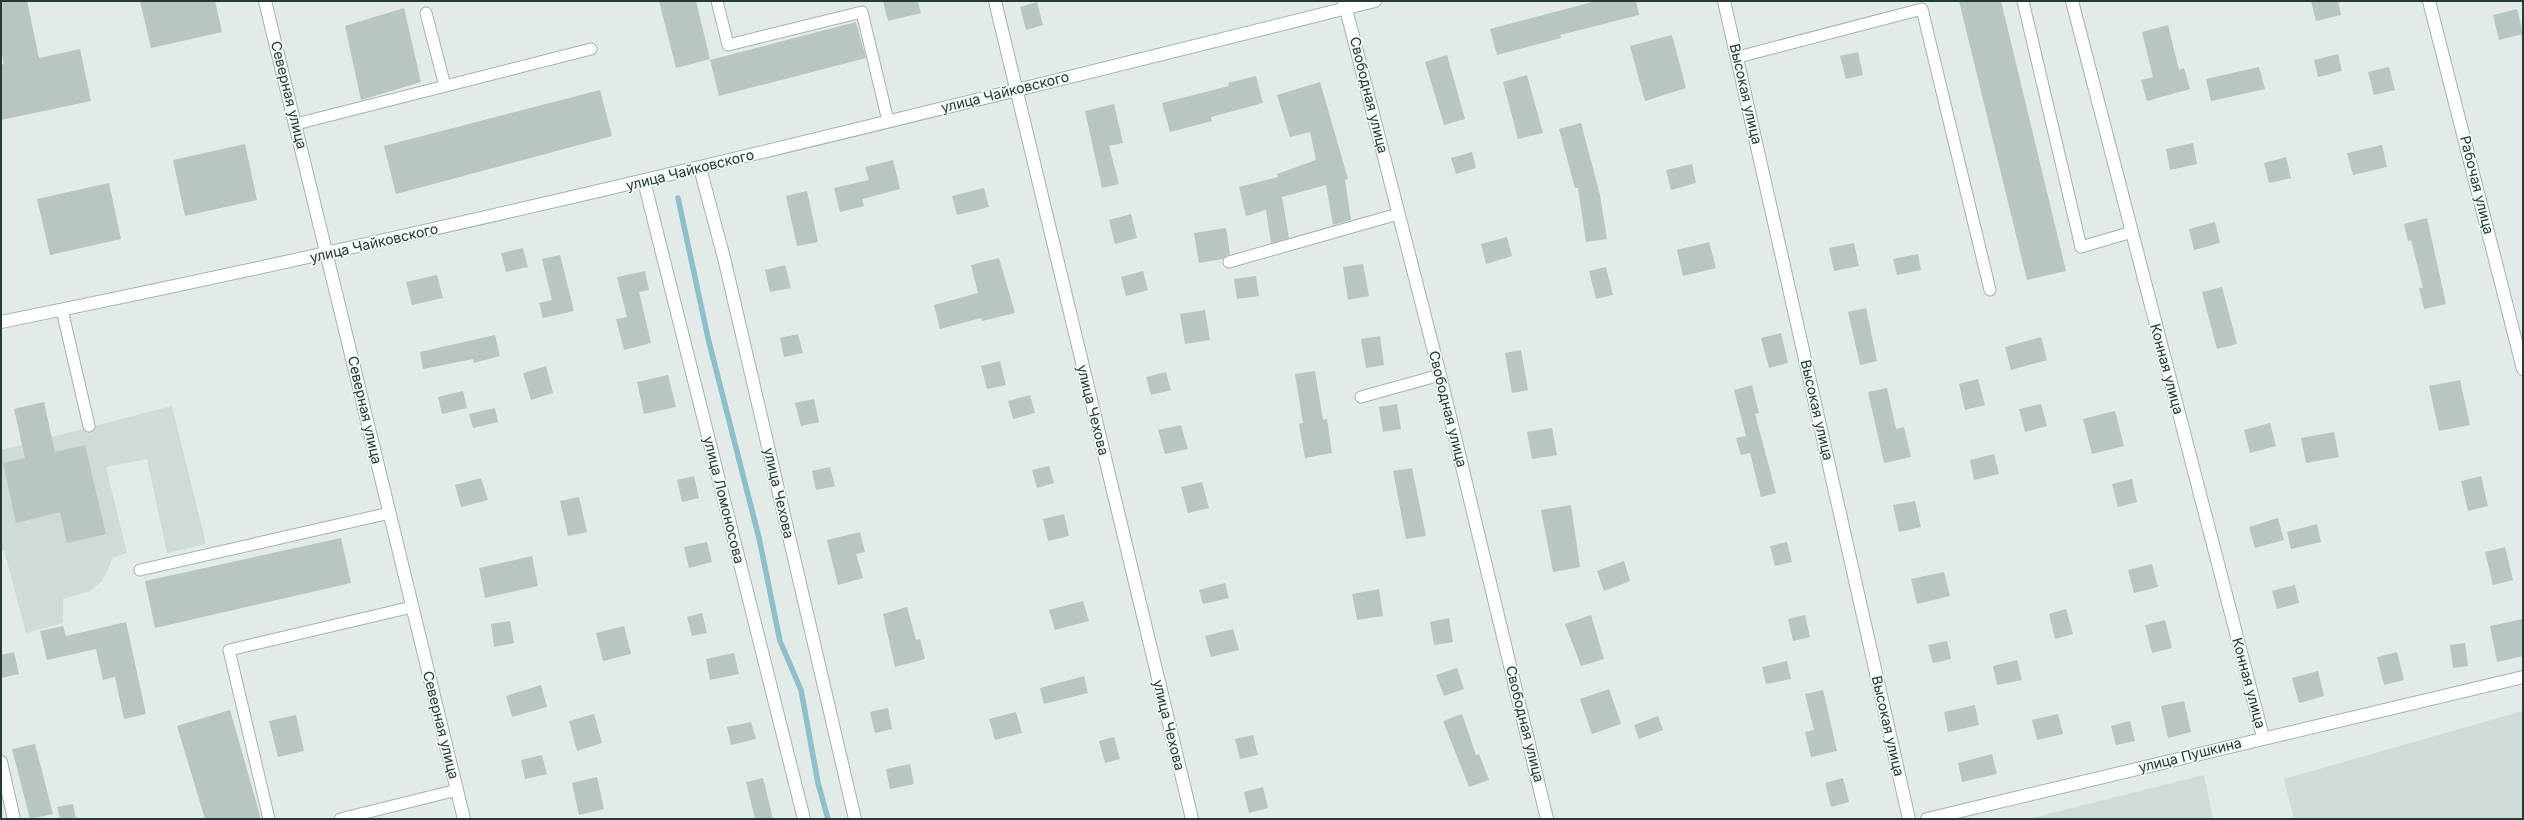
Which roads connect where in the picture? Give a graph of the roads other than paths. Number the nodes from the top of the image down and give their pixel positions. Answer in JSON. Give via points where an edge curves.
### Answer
{"nodes":[{"id":1,"x":266,"y":1,"type":"edge"},
{"id":2,"x":717,"y":1,"type":"edge"},
{"id":3,"x":995,"y":1,"type":"edge"},
{"id":4,"x":1375,"y":1,"type":"edge"},
{"id":5,"x":1724,"y":1,"type":"edge"},
{"id":6,"x":2023,"y":1,"type":"edge"},
{"id":7,"x":2072,"y":1,"type":"edge"},
{"id":8,"x":2429,"y":1,"type":"edge"},
{"id":9,"x":1345,"y":5,"type":"edge"},
{"id":10,"x":426,"y":13,"type":"dead end"},
{"id":11,"x":592,"y":49,"type":"dead end"},
{"id":12,"x":1738,"y":57,"type":"junction"},
{"id":13,"x":445,"y":86,"type":"junction"},
{"id":14,"x":1016,"y":89,"type":"junction"},
{"id":15,"x":888,"y":121,"type":"junction"},
{"id":16,"x":296,"y":124,"type":"junction"},
{"id":17,"x":700,"y":168,"type":"junction"},
{"id":18,"x":644,"y":181,"type":"junction"},
{"id":19,"x":1398,"y":214,"type":"junction"},
{"id":20,"x":2132,"y":232,"type":"junction"},
{"id":21,"x":327,"y":254,"type":"junction"},
{"id":22,"x":1229,"y":262,"type":"dead end"},
{"id":23,"x":1990,"y":290,"type":"dead end"},
{"id":24,"x":62,"y":310,"type":"junction"},
{"id":25,"x":1,"y":322,"type":"edge"},
{"id":26,"x":2523,"y":369,"type":"edge"},
{"id":27,"x":1440,"y":375,"type":"junction"},
{"id":28,"x":1361,"y":397,"type":"dead end"},
{"id":29,"x":89,"y":426,"type":"dead end"},
{"id":30,"x":390,"y":513,"type":"junction"},
{"id":31,"x":140,"y":570,"type":"dead end"},
{"id":32,"x":412,"y":607,"type":"junction"},
{"id":33,"x":2523,"y":677,"type":"edge"},
{"id":34,"x":2263,"y":737,"type":"junction"},
{"id":35,"x":1,"y":762,"type":"edge"},
{"id":36,"x":457,"y":790,"type":"junction"},
{"id":37,"x":14,"y":819,"type":"edge"},
{"id":38,"x":270,"y":819,"type":"edge"},
{"id":39,"x":340,"y":819,"type":"edge"},
{"id":40,"x":464,"y":819,"type":"edge"},
{"id":41,"x":804,"y":819,"type":"edge"},
{"id":42,"x":855,"y":819,"type":"edge"},
{"id":43,"x":1192,"y":819,"type":"edge"},
{"id":44,"x":1547,"y":819,"type":"edge"},
{"id":45,"x":1909,"y":819,"type":"edge"},
{"id":46,"x":1927,"y":819,"type":"edge"}],
"edges":[{"from":1,"to":16,"type":"street","name":"Северная улица"},
{"from":2,"to":15,"type":"lane","via":[[728,45],[862,12]]},
{"from":3,"to":14,"type":"street","name":"улица Чехова"},
{"from":4,"to":9,"type":"street","name":"улица Чайковского"},
{"from":5,"to":12,"type":"street","name":"Высокая улица"},
{"from":6,"to":20,"type":"lane","via":[[2081,247]]},
{"from":7,"to":20,"type":"street","name":"Конная улица"},
{"from":8,"to":26,"type":"street","name":"Рабочая улица"},
{"from":9,"to":14,"type":"street","name":"улица Чайковского"},
{"from":9,"to":19,"type":"street","name":"Свободная улица"},
{"from":10,"to":13,"type":"lane"},
{"from":11,"to":13,"type":"lane"},
{"from":12,"to":23,"type":"lane","via":[[1922,9]]},
{"from":12,"to":45,"type":"street","name":"Высокая улица"},
{"from":13,"to":16,"type":"lane"},
{"from":14,"to":15,"type":"street","name":"улица Чайковского"},
{"from":14,"to":43,"type":"street","name":"улица Чехова"},
{"from":15,"to":17,"type":"street","name":"улица Чайковского"},
{"from":16,"to":21,"type":"street","name":"Северная улица"},
{"from":17,"to":18,"type":"street","name":"улица Чайковского"},
{"from":17,"to":42,"type":"street","name":"улица Чехова","via":[[724,258]]},
{"from":18,"to":21,"type":"street","name":"улица Чайковского"},
{"from":18,"to":41,"type":"street","name":"улица Ломоносова"},
{"from":19,"to":22,"type":"lane"},
{"from":19,"to":27,"type":"street","name":"Свободная улица"},
{"from":20,"to":34,"type":"street","name":"Конная улица"},
{"from":21,"to":24,"type":"street","name":"улица Чайковского"},
{"from":21,"to":30,"type":"street","name":"Северная улица"},
{"from":24,"to":25,"type":"street","name":"улица Чайковского"},
{"from":24,"to":29,"type":"lane"},
{"from":27,"to":28,"type":"lane"},
{"from":27,"to":44,"type":"street","name":"Свободная улица"},
{"from":30,"to":31,"type":"lane"},
{"from":30,"to":32,"type":"street","name":"Северная улица"},
{"from":32,"to":36,"type":"street","name":"Северная улица"},
{"from":32,"to":38,"type":"lane","via":[[229,650]]},
{"from":33,"to":34,"type":"street","name":"улица Пушкина"},
{"from":34,"to":46,"type":"street","name":"улица Пушкина"},
{"from":35,"to":37,"type":"street"},
{"from":36,"to":39,"type":"lane"},
{"from":36,"to":40,"type":"street","name":"Северная улица"}]}
